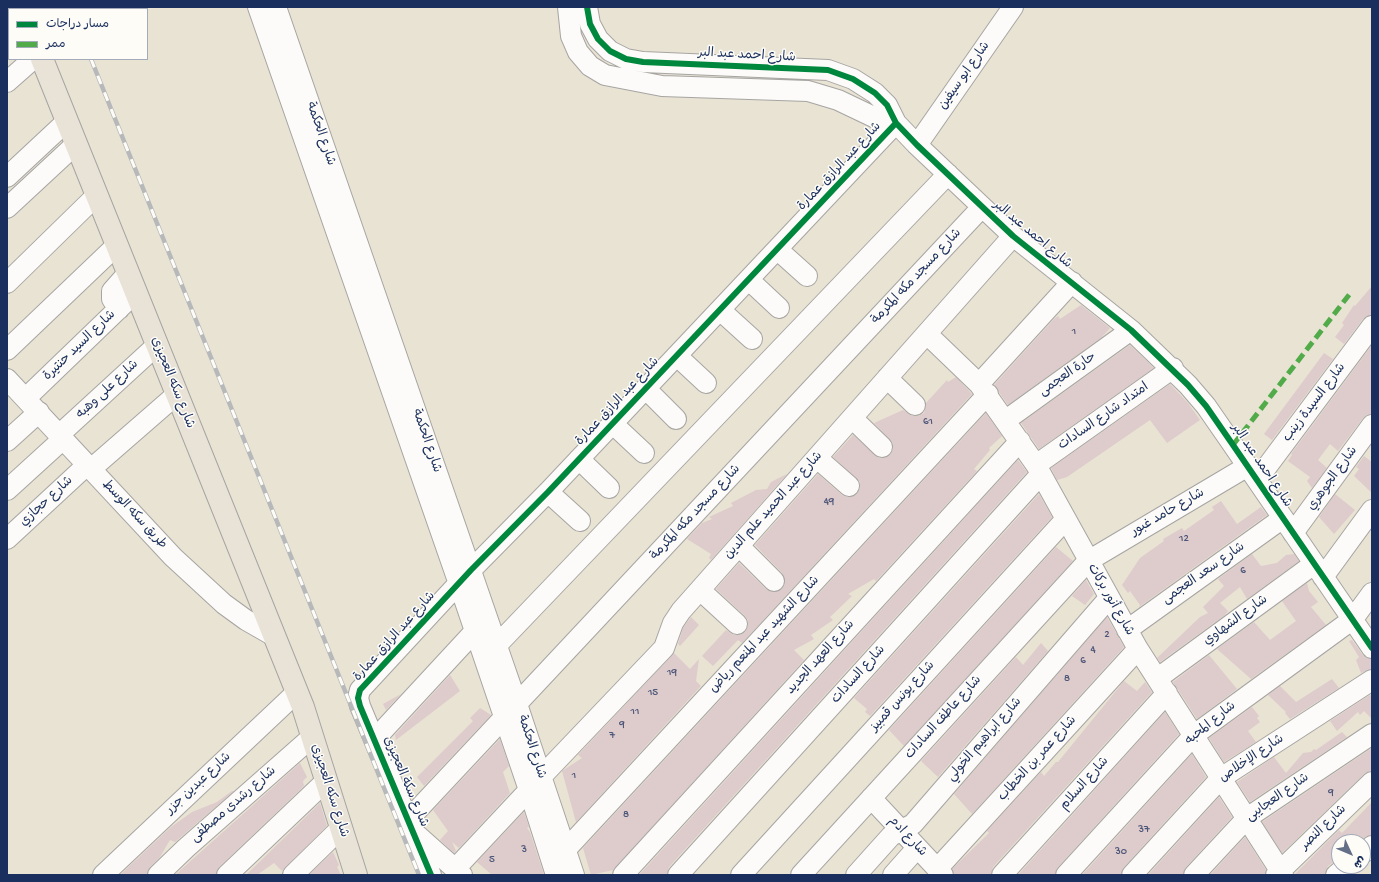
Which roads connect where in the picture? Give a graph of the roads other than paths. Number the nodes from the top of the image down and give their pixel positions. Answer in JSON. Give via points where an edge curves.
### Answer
{"nodes":[{"id":1,"x":258,"y":7,"type":"edge"},
{"id":2,"x":276,"y":7,"type":"edge"},
{"id":3,"x":568,"y":7,"type":"edge"},
{"id":4,"x":586,"y":7,"type":"edge"},
{"id":5,"x":1013,"y":7,"type":"edge"},
{"id":6,"x":32,"y":60,"type":"edge"},
{"id":7,"x":42,"y":60,"type":"edge"},
{"id":8,"x":55,"y":60,"type":"edge"},
{"id":9,"x":7,"y":82,"type":"edge"},
{"id":10,"x":66,"y":121,"type":"junction"},
{"id":11,"x":896,"y":123,"type":"junction"},
{"id":12,"x":76,"y":144,"type":"junction"},
{"id":13,"x":917,"y":145,"type":"junction"},
{"id":14,"x":948,"y":174,"type":"junction"},
{"id":15,"x":7,"y":177,"type":"edge"},
{"id":16,"x":96,"y":196,"type":"junction"},
{"id":17,"x":982,"y":207,"type":"junction"},
{"id":18,"x":7,"y":208,"type":"edge"},
{"id":19,"x":1013,"y":236,"type":"junction"},
{"id":20,"x":116,"y":246,"type":"junction"},
{"id":21,"x":778,"y":250,"type":"junction"},
{"id":22,"x":806,"y":276,"type":"dead end"},
{"id":23,"x":749,"y":280,"type":"junction"},
{"id":24,"x":1072,"y":282,"type":"junction"},
{"id":25,"x":7,"y":283,"type":"edge"},
{"id":26,"x":131,"y":283,"type":"junction"},
{"id":27,"x":779,"y":308,"type":"dead end"},
{"id":28,"x":720,"y":310,"type":"junction"},
{"id":29,"x":1372,"y":326,"type":"edge"},
{"id":30,"x":1131,"y":330,"type":"junction"},
{"id":31,"x":927,"y":334,"type":"junction"},
{"id":32,"x":752,"y":340,"type":"dead end"},
{"id":33,"x":156,"y":346,"type":"junction"},
{"id":34,"x":7,"y":350,"type":"edge"},
{"id":35,"x":677,"y":356,"type":"junction"},
{"id":36,"x":1173,"y":368,"type":"junction"},
{"id":37,"x":887,"y":378,"type":"junction"},
{"id":38,"x":706,"y":383,"type":"dead end"},
{"id":39,"x":646,"y":389,"type":"junction"},
{"id":40,"x":983,"y":389,"type":"junction"},
{"id":41,"x":14,"y":390,"type":"edge"},
{"id":42,"x":176,"y":395,"type":"junction"},
{"id":43,"x":914,"y":405,"type":"dead end"},
{"id":44,"x":39,"y":412,"type":"junction"},
{"id":45,"x":852,"y":418,"type":"junction"},
{"id":46,"x":676,"y":419,"type":"dead end"},
{"id":47,"x":1006,"y":420,"type":"junction"},
{"id":48,"x":613,"y":424,"type":"junction"},
{"id":49,"x":1372,"y":425,"type":"edge"},
{"id":50,"x":62,"y":436,"type":"junction"},
{"id":51,"x":7,"y":441,"type":"edge"},
{"id":52,"x":1020,"y":441,"type":"junction"},
{"id":53,"x":882,"y":447,"type":"dead end"},
{"id":54,"x":644,"y":453,"type":"dead end"},
{"id":55,"x":817,"y":458,"type":"junction"},
{"id":56,"x":579,"y":459,"type":"junction"},
{"id":57,"x":89,"y":467,"type":"junction"},
{"id":58,"x":1038,"y":470,"type":"junction"},
{"id":59,"x":1253,"y":473,"type":"junction"},
{"id":60,"x":849,"y":486,"type":"dead end"},
{"id":61,"x":609,"y":488,"type":"dead end"},
{"id":62,"x":7,"y":490,"type":"edge"},
{"id":63,"x":548,"y":492,"type":"junction"},
{"id":64,"x":1372,"y":510,"type":"edge"},
{"id":65,"x":1065,"y":520,"type":"junction"},
{"id":66,"x":580,"y":522,"type":"dead end"},
{"id":67,"x":1288,"y":526,"type":"junction"},
{"id":68,"x":7,"y":539,"type":"edge"},
{"id":69,"x":740,"y":546,"type":"junction"},
{"id":70,"x":1088,"y":560,"type":"junction"},
{"id":71,"x":1319,"y":570,"type":"junction"},
{"id":72,"x":465,"y":577,"type":"junction"},
{"id":73,"x":774,"y":581,"type":"dead end"},
{"id":74,"x":700,"y":590,"type":"junction"},
{"id":75,"x":1372,"y":593,"type":"edge"},
{"id":76,"x":1109,"y":598,"type":"junction"},
{"id":77,"x":1353,"y":619,"type":"junction"},
{"id":78,"x":737,"y":624,"type":"dead end"},
{"id":79,"x":1127,"y":630,"type":"junction"},
{"id":80,"x":475,"y":631,"type":"junction"},
{"id":81,"x":274,"y":636,"type":"junction"},
{"id":82,"x":497,"y":645,"type":"junction"},
{"id":83,"x":1372,"y":648,"type":"edge"},
{"id":84,"x":1138,"y":649,"type":"junction"},
{"id":85,"x":1372,"y":680,"type":"edge"},
{"id":86,"x":1163,"y":685,"type":"junction"},
{"id":87,"x":358,"y":698,"type":"joint"},
{"id":88,"x":300,"y":700,"type":"junction"},
{"id":89,"x":511,"y":710,"type":"junction"},
{"id":90,"x":1372,"y":734,"type":"edge"},
{"id":91,"x":1194,"y":735,"type":"junction"},
{"id":92,"x":312,"y":737,"type":"junction"},
{"id":93,"x":375,"y":739,"type":"junction"},
{"id":94,"x":1221,"y":778,"type":"junction"},
{"id":95,"x":326,"y":781,"type":"junction"},
{"id":96,"x":1372,"y":782,"type":"edge"},
{"id":97,"x":535,"y":783,"type":"junction"},
{"id":98,"x":871,"y":798,"type":"junction"},
{"id":99,"x":1247,"y":818,"type":"junction"},
{"id":100,"x":411,"y":825,"type":"junction"},
{"id":101,"x":340,"y":828,"type":"junction"},
{"id":102,"x":901,"y":830,"type":"junction"},
{"id":103,"x":917,"y":848,"type":"junction"},
{"id":104,"x":554,"y":866,"type":"edge"},
{"id":105,"x":459,"y":872,"type":"edge"},
{"id":106,"x":940,"y":872,"type":"edge"},
{"id":107,"x":1280,"y":873,"type":"edge"},
{"id":108,"x":103,"y":875,"type":"edge"},
{"id":109,"x":158,"y":875,"type":"edge"},
{"id":110,"x":227,"y":875,"type":"edge"},
{"id":111,"x":293,"y":875,"type":"edge"},
{"id":112,"x":356,"y":875,"type":"edge"},
{"id":113,"x":431,"y":875,"type":"edge"},
{"id":114,"x":574,"y":875,"type":"edge"},
{"id":115,"x":623,"y":875,"type":"edge"},
{"id":116,"x":678,"y":875,"type":"edge"},
{"id":117,"x":741,"y":875,"type":"edge"},
{"id":118,"x":801,"y":875,"type":"edge"},
{"id":119,"x":856,"y":875,"type":"edge"},
{"id":120,"x":893,"y":875,"type":"edge"},
{"id":121,"x":1002,"y":875,"type":"edge"},
{"id":122,"x":1066,"y":875,"type":"edge"},
{"id":123,"x":1132,"y":875,"type":"edge"},
{"id":124,"x":1194,"y":875,"type":"edge"}],
"edges":[{"from":1,"to":72,"type":"street","name":"شارع الحكمة"},
{"from":2,"to":72,"type":"street","name":"شارع الحكمة"},
{"from":3,"to":11,"type":"street","via":[[571,36],[578,52],[590,66],[606,75],[662,86],[808,92],[838,100],[880,120]]},
{"from":4,"to":11,"type":"street","name":"شارع احمد عبد البر","via":[[590,24],[598,39],[610,51],[626,59],[643,62],[828,70],[853,79],[875,93],[887,105]]},
{"from":5,"to":13,"type":"street","name":"شارع ابو سيفين"},
{"from":6,"to":9,"type":"street"},
{"from":7,"to":10,"type":"main road","name":"شارع سكه العجيزى"},
{"from":8,"to":88,"type":"main road","name":"شارع سكه العجيزى","via":[[297,662],[302,685]]},
{"from":10,"to":12,"type":"main road","name":"شارع سكه العجيزى"},
{"from":10,"to":15,"type":"street"},
{"from":11,"to":13,"type":"street","name":"شارع احمد عبد البر"},
{"from":11,"to":21,"type":"street","name":"شارع عبد الرازق عمارة"},
{"from":12,"to":16,"type":"main road","name":"شارع سكه العجيزى"},
{"from":12,"to":18,"type":"street"},
{"from":13,"to":14,"type":"street","name":"شارع احمد عبد البر"},
{"from":14,"to":17,"type":"street","name":"شارع احمد عبد البر"},
{"from":14,"to":82,"type":"street"},
{"from":16,"to":20,"type":"main road","name":"شارع سكه العجيزى"},
{"from":16,"to":25,"type":"street"},
{"from":17,"to":19,"type":"street","name":"شارع احمد عبد البر"},
{"from":17,"to":89,"type":"street","name":"شارع مسجد مكه المكرمة"},
{"from":19,"to":24,"type":"street","name":"شارع احمد عبد البر"},
{"from":19,"to":31,"type":"street","name":"شارع عبد الحميد علم الدين"},
{"from":20,"to":26,"type":"main road","name":"شارع سكه العجيزى"},
{"from":20,"to":34,"type":"street"},
{"from":21,"to":22,"type":"street"},
{"from":21,"to":23,"type":"street","name":"شارع عبد الرازق عمارة"},
{"from":23,"to":27,"type":"street"},
{"from":23,"to":28,"type":"street","name":"شارع عبد الرازق عمارة"},
{"from":24,"to":30,"type":"street","name":"شارع احمد عبد البر"},
{"from":24,"to":40,"type":"street","name":"شارع الشهيد عبد المنعم رياض"},
{"from":26,"to":33,"type":"main road","name":"شارع سكه العجيزى"},
{"from":26,"to":41,"type":"street","name":"شارع السيد حنتيرة","via":[[112,291],[112,299],[119,309]]},
{"from":28,"to":32,"type":"street"},
{"from":28,"to":35,"type":"street","name":"شارع عبد الرازق عمارة"},
{"from":29,"to":59,"type":"street","name":"شارع السيدة زينب"},
{"from":30,"to":36,"type":"street","name":"شارع احمد عبد البر"},
{"from":30,"to":47,"type":"street","name":"حارة العجمى"},
{"from":31,"to":37,"type":"street","name":"شارع عبد الحميد علم الدين"},
{"from":31,"to":40,"type":"street","name":"شارع أنور بركات"},
{"from":33,"to":42,"type":"main road","name":"شارع سكه العجيزى"},
{"from":33,"to":50,"type":"street","name":"شارع على وهبه"},
{"from":35,"to":38,"type":"street"},
{"from":35,"to":39,"type":"street","name":"شارع عبد الرازق عمارة"},
{"from":36,"to":58,"type":"street","name":"امتداد شارع السادات"},
{"from":36,"to":59,"type":"street","name":"شارع احمد عبد البر","via":[[1206,406]]},
{"from":37,"to":43,"type":"street"},
{"from":37,"to":45,"type":"street","name":"شارع عبد الحميد علم الدين"},
{"from":39,"to":46,"type":"street"},
{"from":39,"to":48,"type":"street","name":"شارع عبد الرازق عمارة"},
{"from":40,"to":47,"type":"street","name":"شارع أنور بركات"},
{"from":40,"to":104,"type":"street","name":"شارع الشهيد عبد المنعم رياض"},
{"from":41,"to":44,"type":"street","name":"طريق سكه الوسط"},
{"from":42,"to":57,"type":"street","name":"شارع حجازي"},
{"from":42,"to":81,"type":"main road","name":"شارع سكه العجيزى"},
{"from":44,"to":50,"type":"street","name":"طريق سكه الوسط"},
{"from":44,"to":51,"type":"street"},
{"from":45,"to":53,"type":"street"},
{"from":45,"to":55,"type":"street","name":"شارع عبد الحميد علم الدين"},
{"from":47,"to":52,"type":"street","name":"شارع أنور بركات"},
{"from":48,"to":54,"type":"street"},
{"from":48,"to":56,"type":"street","name":"شارع عبد الرازق عمارة"},
{"from":49,"to":67,"type":"street","name":"شارع الجوهري"},
{"from":50,"to":57,"type":"street","name":"طريق سكه الوسط"},
{"from":50,"to":62,"type":"street","name":"شارع على وهبه"},
{"from":52,"to":58,"type":"street","name":"شارع أنور بركات"},
{"from":52,"to":115,"type":"street","name":"شارع العهد الجديد"},
{"from":55,"to":60,"type":"street"},
{"from":55,"to":69,"type":"street","name":"شارع عبد الحميد علم الدين"},
{"from":56,"to":61,"type":"street"},
{"from":56,"to":63,"type":"street","name":"شارع عبد الرازق عمارة"},
{"from":57,"to":68,"type":"street","name":"شارع حجازي"},
{"from":57,"to":81,"type":"street","name":"طريق سكه الوسط","via":[[206,589],[246,620]]},
{"from":58,"to":65,"type":"street","name":"شارع أنور بركات"},
{"from":58,"to":116,"type":"street","name":"شارع السادات"},
{"from":59,"to":67,"type":"street","name":"شارع احمد عبد البر"},
{"from":59,"to":70,"type":"street","name":"شارع حامد غبور"},
{"from":63,"to":66,"type":"street"},
{"from":63,"to":72,"type":"street","name":"شارع عبد الرازق عمارة"},
{"from":64,"to":71,"type":"street","name":"شارع الشهاوي"},
{"from":65,"to":70,"type":"street","name":"شارع أنور بركات"},
{"from":65,"to":117,"type":"street","name":"شارع يونس قمبيز"},
{"from":67,"to":71,"type":"street","name":"شارع احمد عبد البر"},
{"from":67,"to":79,"type":"street","name":"شارع سعد العجمى"},
{"from":69,"to":73,"type":"street"},
{"from":69,"to":74,"type":"street","name":"شارع عبد الحميد علم الدين"},
{"from":70,"to":76,"type":"street","name":"شارع أنور بركات"},
{"from":70,"to":98,"type":"street","name":"شارع عاطف السادات"},
{"from":71,"to":77,"type":"street","name":"شارع احمد عبد البر"},
{"from":71,"to":86,"type":"street","name":"شارع الشهاوي"},
{"from":72,"to":80,"type":"street","name":"شارع الحكمة"},
{"from":72,"to":82,"type":"street","name":"شارع الحكمة"},
{"from":72,"to":87,"type":"street","name":"شارع عبد الرازق عمارة","via":[[360,690]]},
{"from":74,"to":78,"type":"street"},
{"from":74,"to":97,"type":"street","name":"شارع عبد الحميد علم الدين","via":[[673,623],[664,648]]},
{"from":75,"to":77,"type":"street","name":"شارع المحبه"},
{"from":76,"to":79,"type":"street","name":"شارع أنور بركات"},
{"from":76,"to":102,"type":"street","name":"شارع ابراهيم الخولي","via":[[913,824]]},
{"from":77,"to":83,"type":"street","name":"شارع احمد عبد البر"},
{"from":77,"to":91,"type":"street","name":"شارع المحبه"},
{"from":79,"to":84,"type":"street","name":"شارع أنور بركات"},
{"from":80,"to":89,"type":"street","name":"شارع الحكمة"},
{"from":80,"to":93,"type":"street"},
{"from":81,"to":88,"type":"main road","name":"شارع سكه العجيزى"},
{"from":82,"to":89,"type":"street","name":"شارع الحكمة"},
{"from":84,"to":86,"type":"street","name":"شارع أنور بركات"},
{"from":84,"to":106,"type":"street","name":"شارع عمر بن الخطاب"},
{"from":85,"to":94,"type":"street","name":"شارع الإخلاص"},
{"from":86,"to":91,"type":"street","name":"شارع أنور بركات"},
{"from":86,"to":121,"type":"street","name":"شارع السلام"},
{"from":87,"to":93,"type":"street","name":"شارع سكة العجيزى"},
{"from":88,"to":92,"type":"main road","name":"شارع سكه العجيزى"},
{"from":88,"to":108,"type":"street","name":"شارع عبدين جزر"},
{"from":89,"to":97,"type":"street","name":"شارع الحكمة"},
{"from":89,"to":100,"type":"street","name":"شارع مسجد مكه المكرمة"},
{"from":90,"to":99,"type":"street","name":"شارع العجايبى"},
{"from":91,"to":94,"type":"street","name":"شارع أنور بركات"},
{"from":91,"to":122,"type":"street","name":"شارع المحبه"},
{"from":92,"to":95,"type":"main road","name":"شارع سكه العجيزى"},
{"from":92,"to":109,"type":"street","name":"شارع رشدى مصطفى"},
{"from":93,"to":100,"type":"street","name":"شارع سكة العجيزى"},
{"from":94,"to":99,"type":"street","name":"شارع أنور بركات"},
{"from":94,"to":123,"type":"street","name":"شارع الإخلاص"},
{"from":95,"to":101,"type":"main road","name":"شارع سكه العجيزى"},
{"from":95,"to":110,"type":"street"},
{"from":96,"to":107,"type":"street","name":"شارع النصر"},
{"from":97,"to":104,"type":"street","name":"شارع الحكمة"},
{"from":97,"to":105,"type":"street","name":"شارع عبد الحميد علم الدين"},
{"from":98,"to":102,"type":"street","name":"شارع ادم"},
{"from":98,"to":118,"type":"street","name":"شارع عاطف السادات"},
{"from":99,"to":107,"type":"street","name":"شارع أنور بركات"},
{"from":99,"to":124,"type":"street","name":"شارع العجايبى"},
{"from":100,"to":105,"type":"street"},
{"from":100,"to":113,"type":"street","name":"شارع سكة العجيزى"},
{"from":101,"to":111,"type":"street"},
{"from":101,"to":112,"type":"main road","name":"شارع سكه العجيزى"},
{"from":102,"to":103,"type":"street","name":"شارع ادم"},
{"from":102,"to":119,"type":"street","name":"شارع ابراهيم الخولي","via":[[891,836]]},
{"from":103,"to":106,"type":"street","name":"شارع ادم"},
{"from":103,"to":120,"type":"street"},
{"from":104,"to":114,"type":"street","name":"شارع الحكمة"}]}
